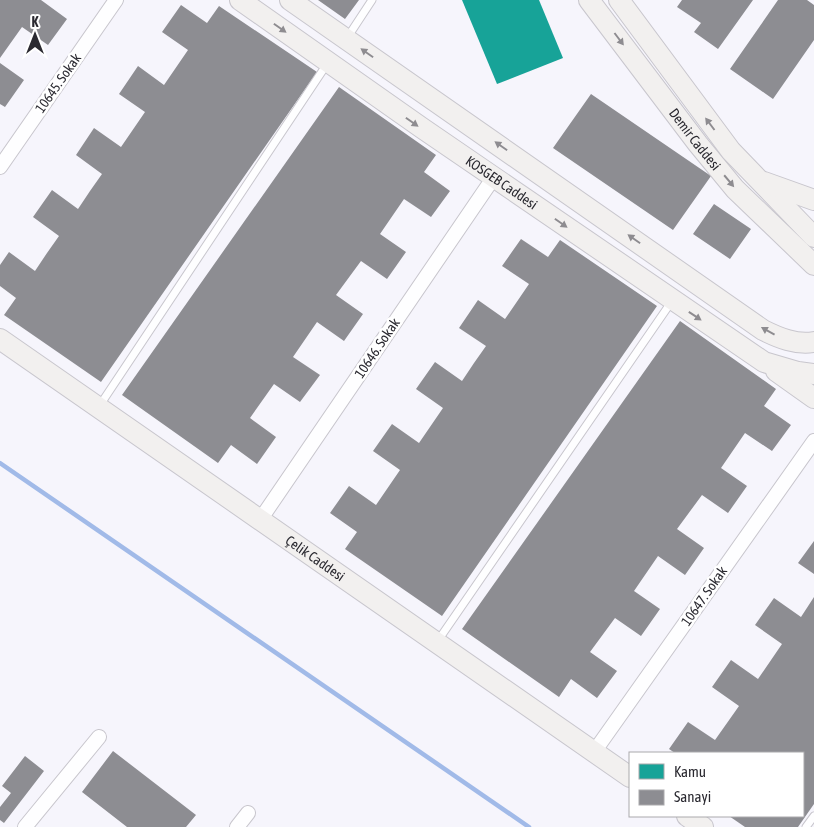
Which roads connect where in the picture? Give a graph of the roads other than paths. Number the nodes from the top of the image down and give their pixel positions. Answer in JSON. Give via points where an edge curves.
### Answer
{"nodes":[{"id":1,"x":116,"y":0,"type":"edge"},
{"id":2,"x":240,"y":0,"type":"edge"},
{"id":3,"x":290,"y":0,"type":"edge"},
{"id":4,"x":372,"y":0,"type":"edge"},
{"id":5,"x":589,"y":0,"type":"edge"},
{"id":6,"x":619,"y":0,"type":"edge"},
{"id":7,"x":346,"y":39,"type":"junction"},
{"id":8,"x":328,"y":62,"type":"junction"},
{"id":9,"x":0,"y":167,"type":"edge"},
{"id":10,"x":494,"y":177,"type":"junction"},
{"id":11,"x":756,"y":179,"type":"junction"},
{"id":12,"x":814,"y":200,"type":"edge"},
{"id":13,"x":814,"y":237,"type":"edge"},
{"id":14,"x":814,"y":266,"type":"edge"},
{"id":15,"x":672,"y":300,"type":"junction"},
{"id":16,"x":0,"y":339,"type":"edge"},
{"id":17,"x":814,"y":342,"type":"edge"},
{"id":18,"x":764,"y":362,"type":"junction"},
{"id":19,"x":814,"y":374,"type":"edge"},
{"id":20,"x":814,"y":398,"type":"edge"},
{"id":21,"x":98,"y":407,"type":"junction"},
{"id":22,"x":814,"y":440,"type":"edge"},
{"id":23,"x":260,"y":520,"type":"junction"},
{"id":24,"x":436,"y":642,"type":"junction"},
{"id":25,"x":99,"y":737,"type":"dead end"},
{"id":26,"x":594,"y":752,"type":"junction"},
{"id":27,"x":629,"y":776,"type":"edge"},
{"id":28,"x":248,"y":813,"type":"dead end"},
{"id":29,"x":814,"y":816,"type":"edge"},
{"id":30,"x":688,"y":817,"type":"edge"},
{"id":31,"x":25,"y":827,"type":"edge"},
{"id":32,"x":237,"y":827,"type":"edge"},
{"id":33,"x":703,"y":827,"type":"edge"},
{"id":34,"x":806,"y":827,"type":"edge"}],
"edges":[{"from":1,"to":9,"type":"street","name":"10645. Sokak"},
{"from":2,"to":8,"type":"street","name":"KOSGEB Caddesi","one_way":true},
{"from":3,"to":7,"type":"street","name":"KOSGEB Caddesi"},
{"from":4,"to":7,"type":"lane"},
{"from":5,"to":14,"type":"street","name":"Demir Caddesi","one_way":true,"via":[[735,189]]},
{"from":11,"to":6,"type":"street","name":"Demir Caddesi","one_way":true,"via":[[719,136]]},
{"from":17,"to":7,"type":"street","name":"KOSGEB Caddesi","one_way":true,"via":[[795,342],[764,330]]},
{"from":8,"to":10,"type":"street","name":"KOSGEB Caddesi","one_way":true},
{"from":8,"to":21,"type":"lane"},
{"from":10,"to":15,"type":"street","name":"KOSGEB Caddesi","one_way":true},
{"from":10,"to":23,"type":"street","name":"10646. Sokak"},
{"from":11,"to":12,"type":"street"},
{"from":11,"to":13,"type":"street","name":"Demir Caddesi"},
{"from":15,"to":18,"type":"street","name":"KOSGEB Caddesi","one_way":true},
{"from":15,"to":24,"type":"lane"},
{"from":16,"to":21,"type":"street","name":"Çelik Caddesi"},
{"from":18,"to":19,"type":"street","name":"KOSGEB Caddesi"},
{"from":18,"to":20,"type":"street","name":"KOSGEB Caddesi"},
{"from":21,"to":23,"type":"street","name":"Çelik Caddesi"},
{"from":22,"to":26,"type":"street","name":"10647. Sokak"},
{"from":23,"to":24,"type":"street","name":"Çelik Caddesi"},
{"from":24,"to":26,"type":"street","name":"Çelik Caddesi"},
{"from":25,"to":31,"type":"street"},
{"from":26,"to":27,"type":"street","name":"Çelik Caddesi"},
{"from":28,"to":32,"type":"street"},
{"from":29,"to":34,"type":"lane"},
{"from":30,"to":33,"type":"street"}]}
